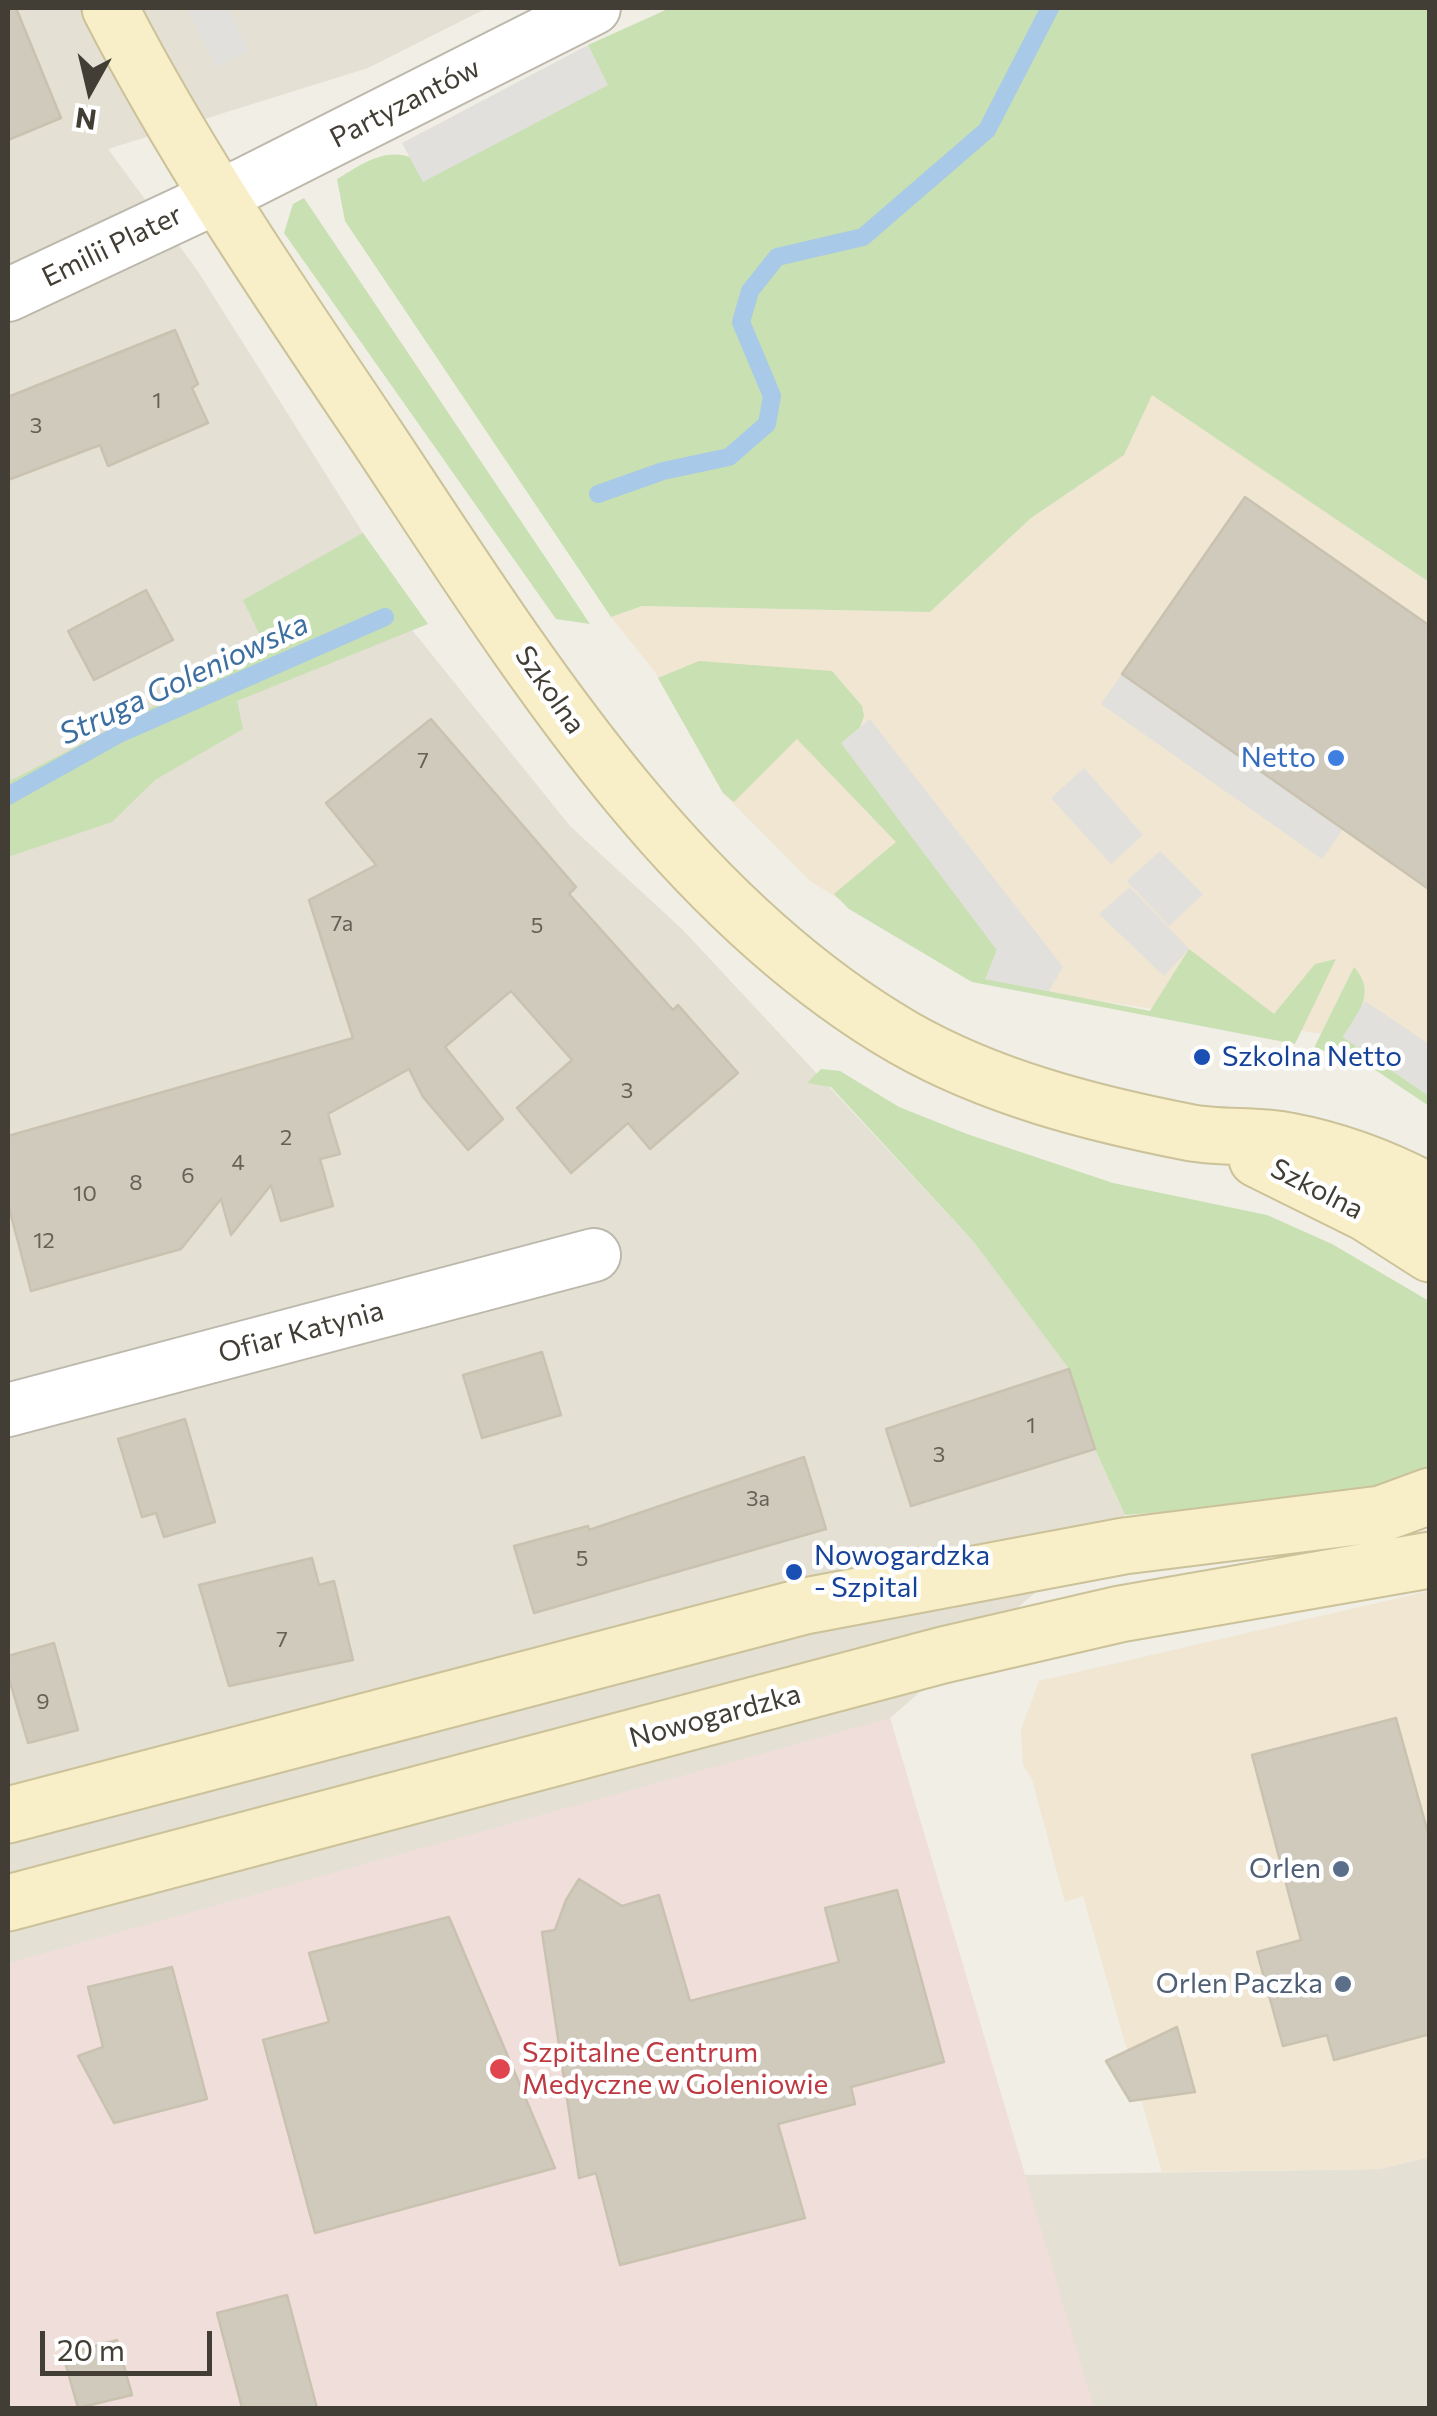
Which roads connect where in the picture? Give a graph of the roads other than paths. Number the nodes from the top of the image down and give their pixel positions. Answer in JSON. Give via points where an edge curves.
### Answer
{"nodes":[{"id":1,"x":110,"y":8,"type":"edge"},
{"id":2,"x":594,"y":8,"type":"edge"},
{"id":3,"x":216,"y":196,"type":"junction"},
{"id":4,"x":8,"y":294,"type":"edge"},
{"id":5,"x":1200,"y":1134,"type":"junction"},
{"id":6,"x":1430,"y":1192,"type":"edge"},
{"id":7,"x":1430,"y":1254,"type":"edge"},
{"id":8,"x":594,"y":1255,"type":"dead end"},
{"id":9,"x":8,"y":1410,"type":"edge"},
{"id":10,"x":1430,"y":1496,"type":"edge"},
{"id":11,"x":1430,"y":1560,"type":"edge"},
{"id":12,"x":8,"y":1815,"type":"edge"},
{"id":13,"x":8,"y":1903,"type":"edge"}],
"edges":[{"from":1,"to":3,"type":"street","name":"Szkolna"},
{"from":2,"to":3,"type":"street","name":"Partyzantów"},
{"from":3,"to":4,"type":"street","name":"Emilii Plater"},
{"from":3,"to":5,"type":"street","name":"Szkolna","via":[[598,758],[707,880],[808,972],[904,1038],[1062,1104]]},
{"from":5,"to":6,"type":"street","name":"Szkolna","via":[[1289,1141],[1391,1172]]},
{"from":5,"to":7,"type":"street","name":"Szkolna","via":[[1366,1213]]},
{"from":8,"to":9,"type":"street","name":"Ofiar Katynia"},
{"from":10,"to":12,"type":"street","via":[[1381,1514],[1124,1546],[806,1606]]},
{"from":11,"to":13,"type":"street","name":"Nowogardzka","via":[[1120,1614],[943,1655]]}]}
